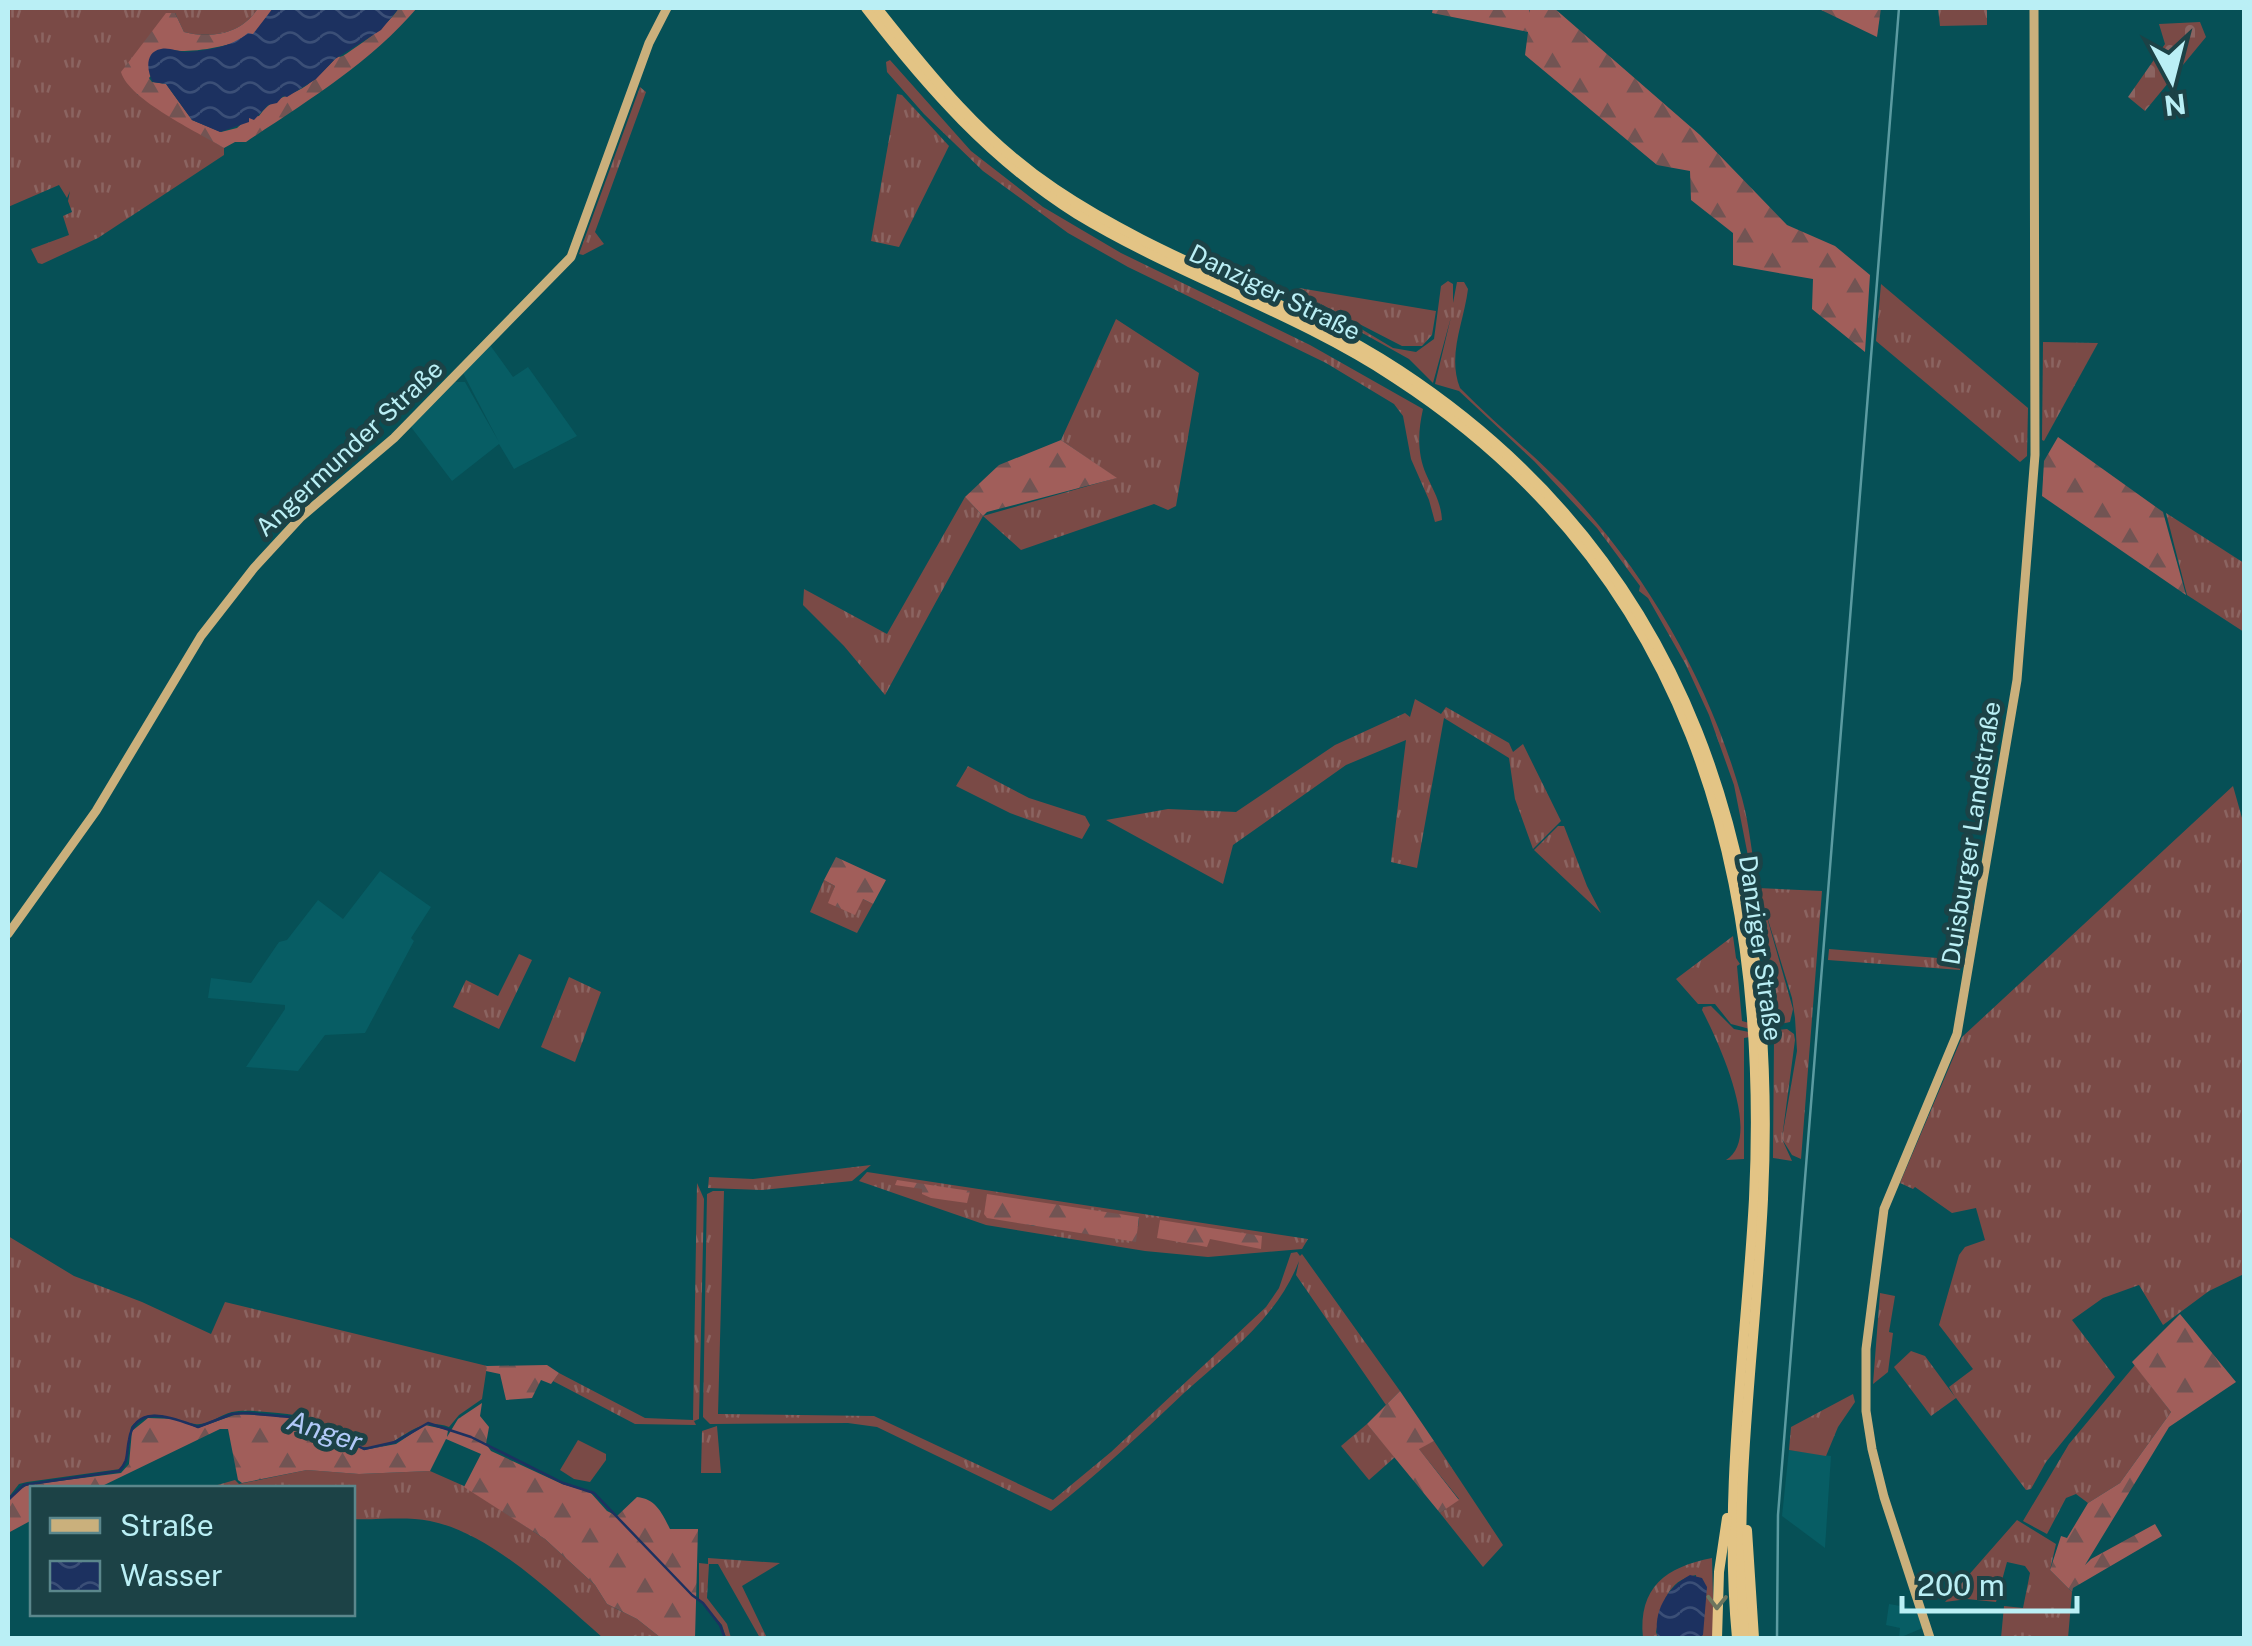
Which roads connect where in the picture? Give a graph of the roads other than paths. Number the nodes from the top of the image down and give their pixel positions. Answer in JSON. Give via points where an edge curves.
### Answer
{"nodes":[{"id":1,"x":670,"y":8,"type":"edge"},
{"id":2,"x":866,"y":8,"type":"edge"},
{"id":3,"x":2034,"y":8,"type":"edge"},
{"id":4,"x":882,"y":12,"type":"edge"},
{"id":5,"x":8,"y":934,"type":"edge"},
{"id":6,"x":1738,"y":1495,"type":"junction"},
{"id":7,"x":1717,"y":1638,"type":"edge"},
{"id":8,"x":1736,"y":1638,"type":"edge"},
{"id":9,"x":1745,"y":1638,"type":"edge"},
{"id":10,"x":1754,"y":1638,"type":"edge"},
{"id":11,"x":1930,"y":1638,"type":"edge"}],
"edges":[{"from":1,"to":5,"type":"main road","name":"Angermunder Straße","via":[[570,256],[394,438],[301,517],[254,568],[201,636],[96,811]]},
{"from":2,"to":6,"type":"highway","name":"Danziger Straße","via":[[964,124],[1048,194],[1121,238],[1365,359],[1477,438],[1582,548],[1645,641],[1712,792],[1734,874],[1750,978],[1755,1157]]},
{"from":3,"to":11,"type":"main road","name":"Duisburger Landstraße","via":[[2036,455],[2016,680],[1957,1034],[1884,1209],[1867,1325],[1872,1448]]},
{"from":4,"to":6,"type":"highway","name":"Danziger Straße","via":[[970,118],[1053,188],[1146,242],[1358,345],[1474,426],[1573,524],[1651,635],[1720,790],[1754,944],[1763,1049],[1763,1192]]},
{"from":6,"to":7,"type":"highway","one_way":true,"via":[[1729,1505],[1719,1572]]},
{"from":6,"to":8,"type":"highway","name":"Danziger Straße"},
{"from":6,"to":9,"type":"highway","name":"Danziger Straße"},
{"from":6,"to":10,"type":"highway","via":[[1747,1496]]}]}
